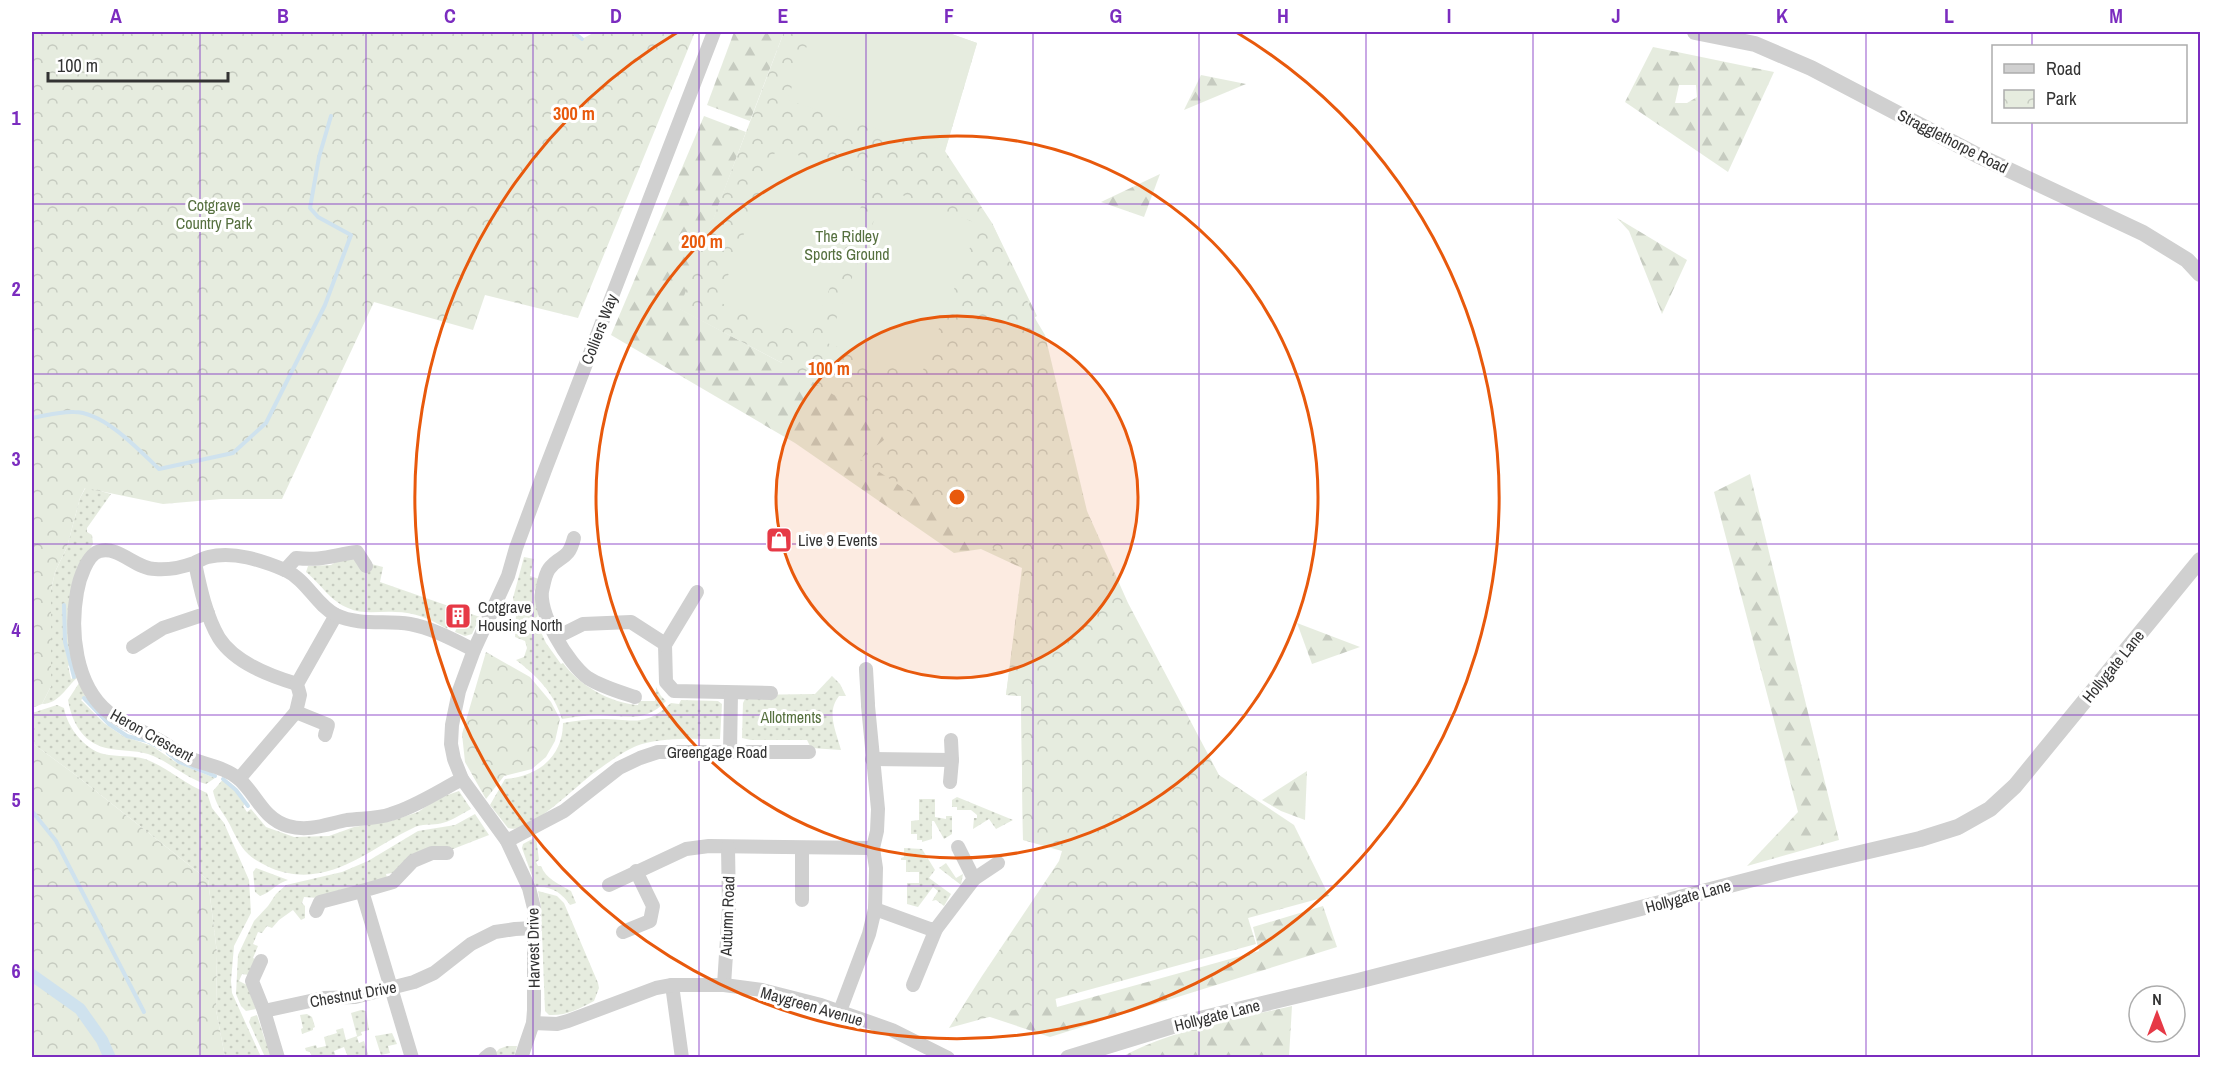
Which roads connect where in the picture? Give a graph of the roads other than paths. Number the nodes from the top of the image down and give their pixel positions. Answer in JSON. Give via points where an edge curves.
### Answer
{"nodes":[{"id":1,"x":714,"y":32,"type":"edge"},
{"id":2,"x":1695,"y":32,"type":"edge"},
{"id":3,"x":2200,"y":274,"type":"edge"},
{"id":4,"x":574,"y":538,"type":"dead end"},
{"id":5,"x":2200,"y":560,"type":"edge"},
{"id":6,"x":195,"y":563,"type":"junction"},
{"id":7,"x":366,"y":566,"type":"dead end"},
{"id":8,"x":285,"y":570,"type":"junction"},
{"id":9,"x":697,"y":592,"type":"dead end"},
{"id":10,"x":208,"y":613,"type":"junction"},
{"id":11,"x":336,"y":615,"type":"junction"},
{"id":12,"x":554,"y":632,"type":"junction"},
{"id":13,"x":665,"y":645,"type":"junction"},
{"id":14,"x":133,"y":647,"type":"dead end"},
{"id":15,"x":474,"y":650,"type":"junction"},
{"id":16,"x":866,"y":669,"type":"dead end"},
{"id":17,"x":297,"y":684,"type":"junction"},
{"id":18,"x":731,"y":693,"type":"junction"},
{"id":19,"x":771,"y":693,"type":"dead end"},
{"id":20,"x":635,"y":698,"type":"dead end"},
{"id":21,"x":296,"y":712,"type":"junction"},
{"id":22,"x":325,"y":735,"type":"dead end"},
{"id":23,"x":951,"y":740,"type":"dead end"},
{"id":24,"x":730,"y":752,"type":"junction"},
{"id":25,"x":809,"y":752,"type":"dead end"},
{"id":26,"x":872,"y":759,"type":"junction"},
{"id":27,"x":952,"y":760,"type":"junction"},
{"id":28,"x":462,"y":779,"type":"junction"},
{"id":29,"x":239,"y":780,"type":"junction"},
{"id":30,"x":950,"y":782,"type":"dead end"},
{"id":31,"x":507,"y":841,"type":"junction"},
{"id":32,"x":728,"y":847,"type":"junction"},
{"id":33,"x":873,"y":848,"type":"junction"},
{"id":34,"x":958,"y":848,"type":"dead end"},
{"id":35,"x":802,"y":849,"type":"junction"},
{"id":36,"x":447,"y":853,"type":"dead end"},
{"id":37,"x":998,"y":862,"type":"dead end"},
{"id":38,"x":636,"y":871,"type":"junction"},
{"id":39,"x":974,"y":879,"type":"junction"},
{"id":40,"x":609,"y":885,"type":"dead end"},
{"id":41,"x":362,"y":891,"type":"junction"},
{"id":42,"x":802,"y":900,"type":"dead end"},
{"id":43,"x":875,"y":909,"type":"junction"},
{"id":44,"x":316,"y":911,"type":"dead end"},
{"id":45,"x":535,"y":928,"type":"junction"},
{"id":46,"x":936,"y":930,"type":"junction"},
{"id":47,"x":623,"y":932,"type":"dead end"},
{"id":48,"x":261,"y":961,"type":"dead end"},
{"id":49,"x":672,"y":985,"type":"junction"},
{"id":50,"x":724,"y":985,"type":"junction"},
{"id":51,"x":913,"y":985,"type":"dead end"},
{"id":52,"x":392,"y":988,"type":"junction"},
{"id":53,"x":264,"y":1011,"type":"junction"},
{"id":54,"x":840,"y":1011,"type":"junction"},
{"id":55,"x":533,"y":1023,"type":"junction"},
{"id":56,"x":948,"y":1057,"type":"edge"},
{"id":57,"x":278,"y":1058,"type":"edge"},
{"id":58,"x":412,"y":1058,"type":"edge"},
{"id":59,"x":521,"y":1058,"type":"edge"},
{"id":60,"x":682,"y":1058,"type":"edge"},
{"id":61,"x":1068,"y":1058,"type":"edge"}],
"edges":[{"from":1,"to":15,"type":"street","name":"Colliers Way","via":[[508,576]]},
{"from":2,"to":3,"type":"street","name":"Stragglethorpe Road","via":[[1755,44],[1811,68],[1977,155],[2143,233],[2187,260]]},
{"from":4,"to":12,"type":"street","via":[[571,552],[549,569],[542,588],[541,601]]},
{"from":5,"to":61,"type":"street","name":"Hollygate Lane","via":[[2015,786],[1990,809],[1958,827],[1179,1024]]},
{"from":6,"to":8,"type":"street","name":"Heron Crescent","via":[[217,555],[236,555]]},
{"from":6,"to":10,"type":"street"},
{"from":6,"to":29,"type":"street","name":"Heron Crescent","via":[[155,569],[108,550],[98,551],[91,557],[78,586],[73,619],[76,649],[83,675],[97,702],[108,712],[187,758],[226,771]]},
{"from":7,"to":8,"type":"street","via":[[357,552],[320,560],[296,558]]},
{"from":8,"to":11,"type":"street","name":"Heron Crescent"},
{"from":9,"to":13,"type":"street"},
{"from":10,"to":14,"type":"street","via":[[163,628]]},
{"from":10,"to":17,"type":"street","via":[[219,638],[230,650],[265,672]]},
{"from":11,"to":15,"type":"street","name":"Heron Crescent","via":[[361,622],[411,624]]},
{"from":11,"to":17,"type":"street"},
{"from":12,"to":13,"type":"street","via":[[583,624],[631,622]]},
{"from":12,"to":20,"type":"street","via":[[576,666],[590,679]]},
{"from":13,"to":18,"type":"street","via":[[666,682],[674,691]]},
{"from":15,"to":28,"type":"street","name":"Colliers Way","via":[[452,725],[454,759]]},
{"from":16,"to":26,"type":"street"},
{"from":17,"to":21,"type":"street","via":[[300,695]]},
{"from":18,"to":19,"type":"street"},
{"from":18,"to":24,"type":"street"},
{"from":21,"to":22,"type":"street","via":[[328,725]]},
{"from":21,"to":29,"type":"street"},
{"from":23,"to":27,"type":"street"},
{"from":24,"to":25,"type":"street","name":"Greengage Road"},
{"from":24,"to":31,"type":"street","name":"Greengage Road","via":[[658,752],[640,758],[619,768],[564,811]]},
{"from":26,"to":27,"type":"street"},
{"from":26,"to":33,"type":"street","via":[[878,809]]},
{"from":27,"to":30,"type":"street"},
{"from":28,"to":29,"type":"street","name":"Heron Crescent","via":[[390,815],[310,829],[288,826],[271,817]]},
{"from":28,"to":31,"type":"street","name":"Harvest Drive"},
{"from":31,"to":45,"type":"street","name":"Harvest Drive","via":[[529,888]]},
{"from":32,"to":35,"type":"street"},
{"from":32,"to":38,"type":"street","via":[[687,849]]},
{"from":32,"to":50,"type":"street","name":"Autumn Road"},
{"from":33,"to":35,"type":"street"},
{"from":33,"to":43,"type":"street"},
{"from":34,"to":39,"type":"street"},
{"from":35,"to":42,"type":"street"},
{"from":36,"to":41,"type":"street","via":[[432,853],[413,861],[393,882]]},
{"from":37,"to":39,"type":"street"},
{"from":38,"to":40,"type":"street"},
{"from":38,"to":47,"type":"street","via":[[652,906],[650,921]]},
{"from":39,"to":46,"type":"street"},
{"from":41,"to":44,"type":"street","via":[[320,902]]},
{"from":41,"to":52,"type":"street"},
{"from":43,"to":46,"type":"street"},
{"from":43,"to":54,"type":"street"},
{"from":45,"to":52,"type":"street","name":"Chestnut Drive","via":[[495,932],[471,944],[434,973]]},
{"from":45,"to":55,"type":"street","name":"Harvest Drive"},
{"from":46,"to":51,"type":"street"},
{"from":48,"to":53,"type":"street","via":[[252,981]]},
{"from":49,"to":50,"type":"street","name":"Maygreen Avenue"},
{"from":49,"to":55,"type":"street","name":"Maygreen Avenue","via":[[556,1024]]},
{"from":49,"to":60,"type":"street"},
{"from":50,"to":54,"type":"street","name":"Maygreen Avenue"},
{"from":52,"to":53,"type":"street","name":"Chestnut Drive"},
{"from":52,"to":58,"type":"street"},
{"from":53,"to":57,"type":"street"},
{"from":54,"to":56,"type":"street","name":"Maygreen Avenue"},
{"from":55,"to":59,"type":"street","name":"Harvest Drive"}]}
